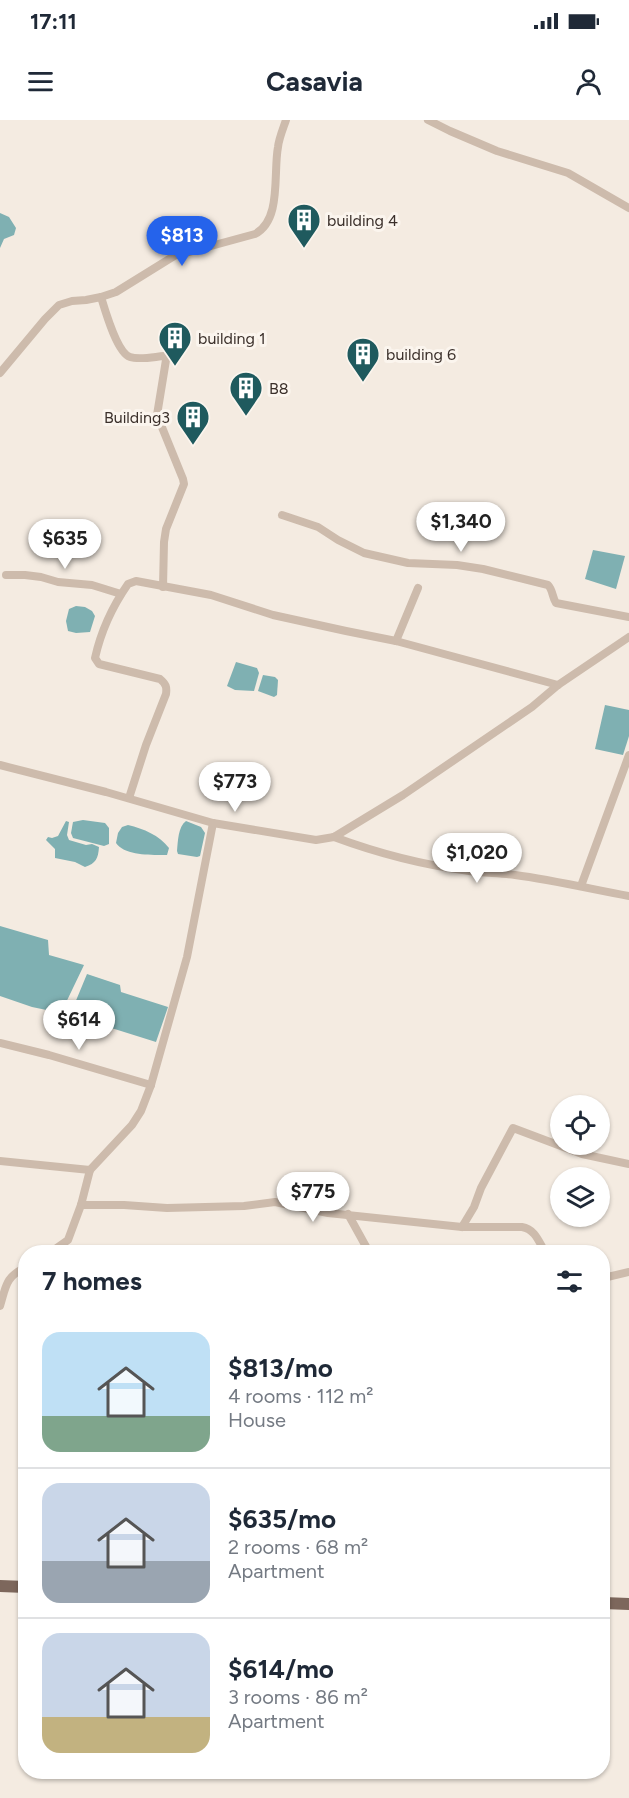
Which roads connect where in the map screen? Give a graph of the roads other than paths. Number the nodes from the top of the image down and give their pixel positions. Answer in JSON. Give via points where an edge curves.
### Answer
{"nodes":[{"id":1,"x":286,"y":120,"type":"edge"},
{"id":2,"x":428,"y":120,"type":"edge"},
{"id":3,"x":629,"y":208,"type":"edge"},
{"id":4,"x":101,"y":297,"type":"junction"},
{"id":5,"x":0,"y":373,"type":"edge"},
{"id":6,"x":282,"y":515,"type":"dead end"},
{"id":7,"x":6,"y":575,"type":"dead end"},
{"id":8,"x":163,"y":587,"type":"junction"},
{"id":9,"x":418,"y":588,"type":"dead end"},
{"id":10,"x":121,"y":594,"type":"junction"},
{"id":11,"x":629,"y":617,"type":"edge"},
{"id":12,"x":629,"y":637,"type":"edge"},
{"id":13,"x":396,"y":641,"type":"junction"},
{"id":14,"x":558,"y":685,"type":"junction"},
{"id":15,"x":629,"y":755,"type":"edge"},
{"id":16,"x":0,"y":765,"type":"edge"},
{"id":17,"x":129,"y":798,"type":"junction"},
{"id":18,"x":213,"y":823,"type":"junction"},
{"id":19,"x":334,"y":837,"type":"junction"},
{"id":20,"x":580,"y":886,"type":"junction"},
{"id":21,"x":629,"y":896,"type":"edge"},
{"id":22,"x":0,"y":1043,"type":"edge"},
{"id":23,"x":152,"y":1085,"type":"junction"},
{"id":24,"x":0,"y":1161,"type":"edge"},
{"id":25,"x":629,"y":1164,"type":"edge"},
{"id":26,"x":90,"y":1170,"type":"junction"},
{"id":27,"x":81,"y":1205,"type":"junction"},
{"id":28,"x":348,"y":1214,"type":"junction"},
{"id":29,"x":462,"y":1227,"type":"junction"},
{"id":30,"x":61,"y":1245,"type":"edge"},
{"id":31,"x":365,"y":1245,"type":"edge"},
{"id":32,"x":541,"y":1245,"type":"edge"},
{"id":33,"x":18,"y":1271,"type":"edge"},
{"id":34,"x":629,"y":1272,"type":"edge"},
{"id":35,"x":610,"y":1276,"type":"edge"},
{"id":36,"x":2,"y":1283,"type":"edge"},
{"id":37,"x":0,"y":1306,"type":"edge"},
{"id":38,"x":0,"y":1586,"type":"edge"},
{"id":39,"x":18,"y":1587,"type":"edge"},
{"id":40,"x":610,"y":1603,"type":"edge"},
{"id":41,"x":629,"y":1604,"type":"edge"}],
"edges":[{"from":1,"to":4,"type":"street","via":[[278,147],[271,215],[262,230],[174,256],[117,292]]},
{"from":2,"to":3,"type":"street","via":[[497,151],[568,172]]},
{"from":4,"to":5,"type":"street","via":[[59,305]]},
{"from":4,"to":8,"type":"street","via":[[111,328],[128,357],[164,356],[166,360],[157,415],[184,484],[165,535]]},
{"from":6,"to":11,"type":"street","via":[[318,527],[364,553],[408,563],[507,573],[548,585],[556,603]]},
{"from":7,"to":10,"type":"street","via":[[92,585]]},
{"from":8,"to":10,"type":"street","via":[[136,581]]},
{"from":8,"to":13,"type":"street","via":[[211,595],[284,617]]},
{"from":9,"to":13,"type":"street"},
{"from":10,"to":17,"type":"street","via":[[106,622],[95,658],[99,664],[160,679],[166,684],[166,694]]},
{"from":12,"to":14,"type":"street"},
{"from":13,"to":14,"type":"street"},
{"from":14,"to":19,"type":"street","via":[[413,788]]},
{"from":15,"to":20,"type":"street"},
{"from":16,"to":17,"type":"street"},
{"from":17,"to":18,"type":"street"},
{"from":18,"to":19,"type":"street","via":[[316,840]]},
{"from":18,"to":23,"type":"street","via":[[187,957]]},
{"from":19,"to":20,"type":"street","via":[[430,864]]},
{"from":20,"to":21,"type":"street"},
{"from":22,"to":23,"type":"street"},
{"from":23,"to":26,"type":"street","via":[[132,1125]]},
{"from":24,"to":26,"type":"street"},
{"from":25,"to":29,"type":"street","via":[[582,1154],[513,1128]]},
{"from":26,"to":27,"type":"street"},
{"from":27,"to":28,"type":"street","via":[[167,1208],[275,1202]]},
{"from":27,"to":30,"type":"street","via":[[68,1240]]},
{"from":28,"to":29,"type":"street"},
{"from":28,"to":31,"type":"street"},
{"from":29,"to":32,"type":"street","via":[[529,1228]]},
{"from":33,"to":36,"type":"street"},
{"from":34,"to":35,"type":"street"},
{"from":36,"to":37,"type":"street"},
{"from":38,"to":39,"type":"main road"},
{"from":40,"to":41,"type":"main road"}]}
